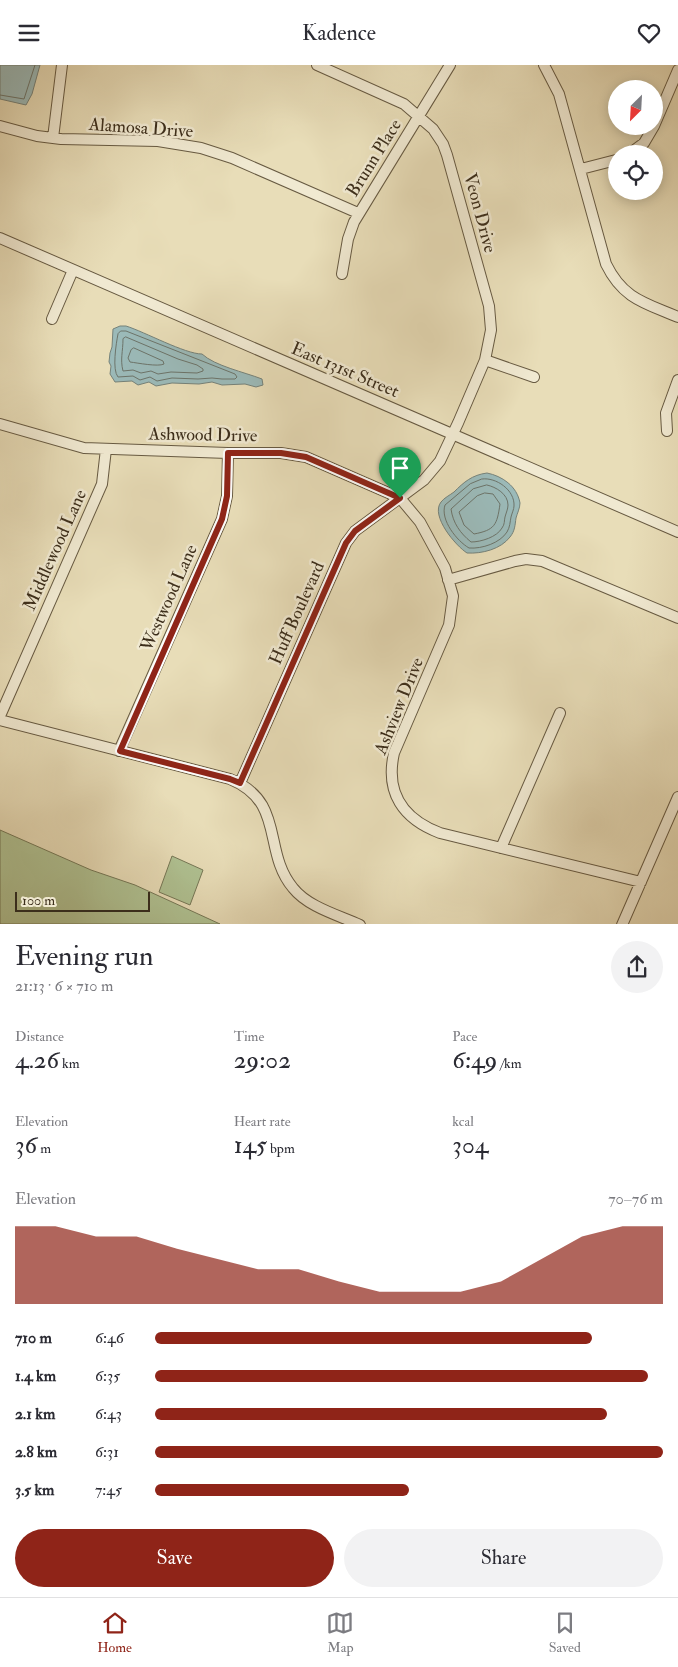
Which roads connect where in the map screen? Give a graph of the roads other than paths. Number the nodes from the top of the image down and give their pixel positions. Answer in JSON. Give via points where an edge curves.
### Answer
{"nodes":[{"id":1,"x":62,"y":65,"type":"edge"},
{"id":2,"x":317,"y":65,"type":"edge"},
{"id":3,"x":450,"y":65,"type":"edge"},
{"id":4,"x":544,"y":65,"type":"edge"},
{"id":5,"x":678,"y":70,"type":"edge"},
{"id":6,"x":663,"y":105,"type":"edge"},
{"id":7,"x":419,"y":115,"type":"junction"},
{"id":8,"x":0,"y":126,"type":"edge"},
{"id":9,"x":649,"y":135,"type":"edge"},
{"id":10,"x":53,"y":138,"type":"junction"},
{"id":11,"x":641,"y":145,"type":"edge"},
{"id":12,"x":608,"y":162,"type":"edge"},
{"id":13,"x":581,"y":169,"type":"junction"},
{"id":14,"x":358,"y":213,"type":"junction"},
{"id":15,"x":0,"y":238,"type":"edge"},
{"id":16,"x":73,"y":270,"type":"junction"},
{"id":17,"x":342,"y":275,"type":"dead end"},
{"id":18,"x":678,"y":317,"type":"edge"},
{"id":19,"x":52,"y":319,"type":"dead end"},
{"id":20,"x":484,"y":360,"type":"junction"},
{"id":21,"x":534,"y":377,"type":"dead end"},
{"id":22,"x":678,"y":380,"type":"edge"},
{"id":23,"x":0,"y":423,"type":"edge"},
{"id":24,"x":667,"y":431,"type":"dead end"},
{"id":25,"x":453,"y":434,"type":"junction"},
{"id":26,"x":106,"y":449,"type":"junction"},
{"id":27,"x":228,"y":453,"type":"junction"},
{"id":28,"x":400,"y":498,"type":"junction"},
{"id":29,"x":678,"y":532,"type":"edge"},
{"id":30,"x":448,"y":580,"type":"junction"},
{"id":31,"x":678,"y":618,"type":"edge"},
{"id":32,"x":560,"y":713,"type":"dead end"},
{"id":33,"x":0,"y":716,"type":"edge"},
{"id":34,"x":0,"y":720,"type":"edge"},
{"id":35,"x":120,"y":751,"type":"junction"},
{"id":36,"x":240,"y":783,"type":"junction"},
{"id":37,"x":678,"y":797,"type":"edge"},
{"id":38,"x":502,"y":848,"type":"junction"},
{"id":39,"x":641,"y":882,"type":"junction"},
{"id":40,"x":358,"y":924,"type":"edge"},
{"id":41,"x":622,"y":924,"type":"edge"}],
"edges":[{"from":1,"to":10,"type":"street"},
{"from":2,"to":7,"type":"street","name":"Veon Drive","via":[[399,101]]},
{"from":3,"to":7,"type":"street","name":"Brunn Place"},
{"from":4,"to":13,"type":"street","via":[[559,94]]},
{"from":5,"to":6,"type":"street"},
{"from":7,"to":14,"type":"street","name":"Brunn Place"},
{"from":7,"to":20,"type":"street","name":"Veon Drive","via":[[443,144],[489,306],[491,330]]},
{"from":8,"to":10,"type":"street","name":"Alamosa Drive"},
{"from":9,"to":11,"type":"street"},
{"from":10,"to":14,"type":"street","name":"Alamosa Drive","via":[[158,141],[201,148],[232,158]]},
{"from":12,"to":13,"type":"street"},
{"from":13,"to":18,"type":"street","via":[[606,264],[619,286]]},
{"from":14,"to":17,"type":"street","name":"Brunn Place","via":[[348,239]]},
{"from":15,"to":16,"type":"street","name":"East 131st Street"},
{"from":16,"to":19,"type":"street"},
{"from":16,"to":25,"type":"street","name":"East 131st Street"},
{"from":20,"to":21,"type":"street"},
{"from":20,"to":25,"type":"street","name":"Veon Drive"},
{"from":22,"to":24,"type":"street","via":[[666,413]]},
{"from":23,"to":26,"type":"street","name":"Ashwood Drive","via":[[71,445]]},
{"from":25,"to":28,"type":"street","name":"Huff Boulevard","via":[[434,471]]},
{"from":25,"to":29,"type":"street","name":"East 131st Street"},
{"from":26,"to":27,"type":"street","name":"Ashwood Drive"},
{"from":26,"to":33,"type":"street","name":"Middlewood Lane","via":[[102,484]]},
{"from":27,"to":28,"type":"street","name":"Ashwood Drive","via":[[281,453],[306,457]]},
{"from":27,"to":35,"type":"street","name":"Westwood Lane","via":[[227,496],[222,519]]},
{"from":28,"to":30,"type":"street","name":"Ashview Drive","via":[[420,522]]},
{"from":28,"to":36,"type":"street","name":"Huff Boulevard","via":[[355,531],[346,543]]},
{"from":30,"to":31,"type":"street","via":[[515,561],[542,561]]},
{"from":30,"to":38,"type":"street","name":"Ashview Drive","via":[[452,596],[449,625],[394,753],[393,785],[398,802],[422,825],[440,833]]},
{"from":32,"to":38,"type":"street"},
{"from":34,"to":35,"type":"street"},
{"from":35,"to":36,"type":"street"},
{"from":36,"to":40,"type":"street","via":[[262,804],[283,871],[294,889],[311,903]]},
{"from":37,"to":39,"type":"street"},
{"from":38,"to":39,"type":"street","name":"Ashview Drive"},
{"from":39,"to":41,"type":"street"}]}
